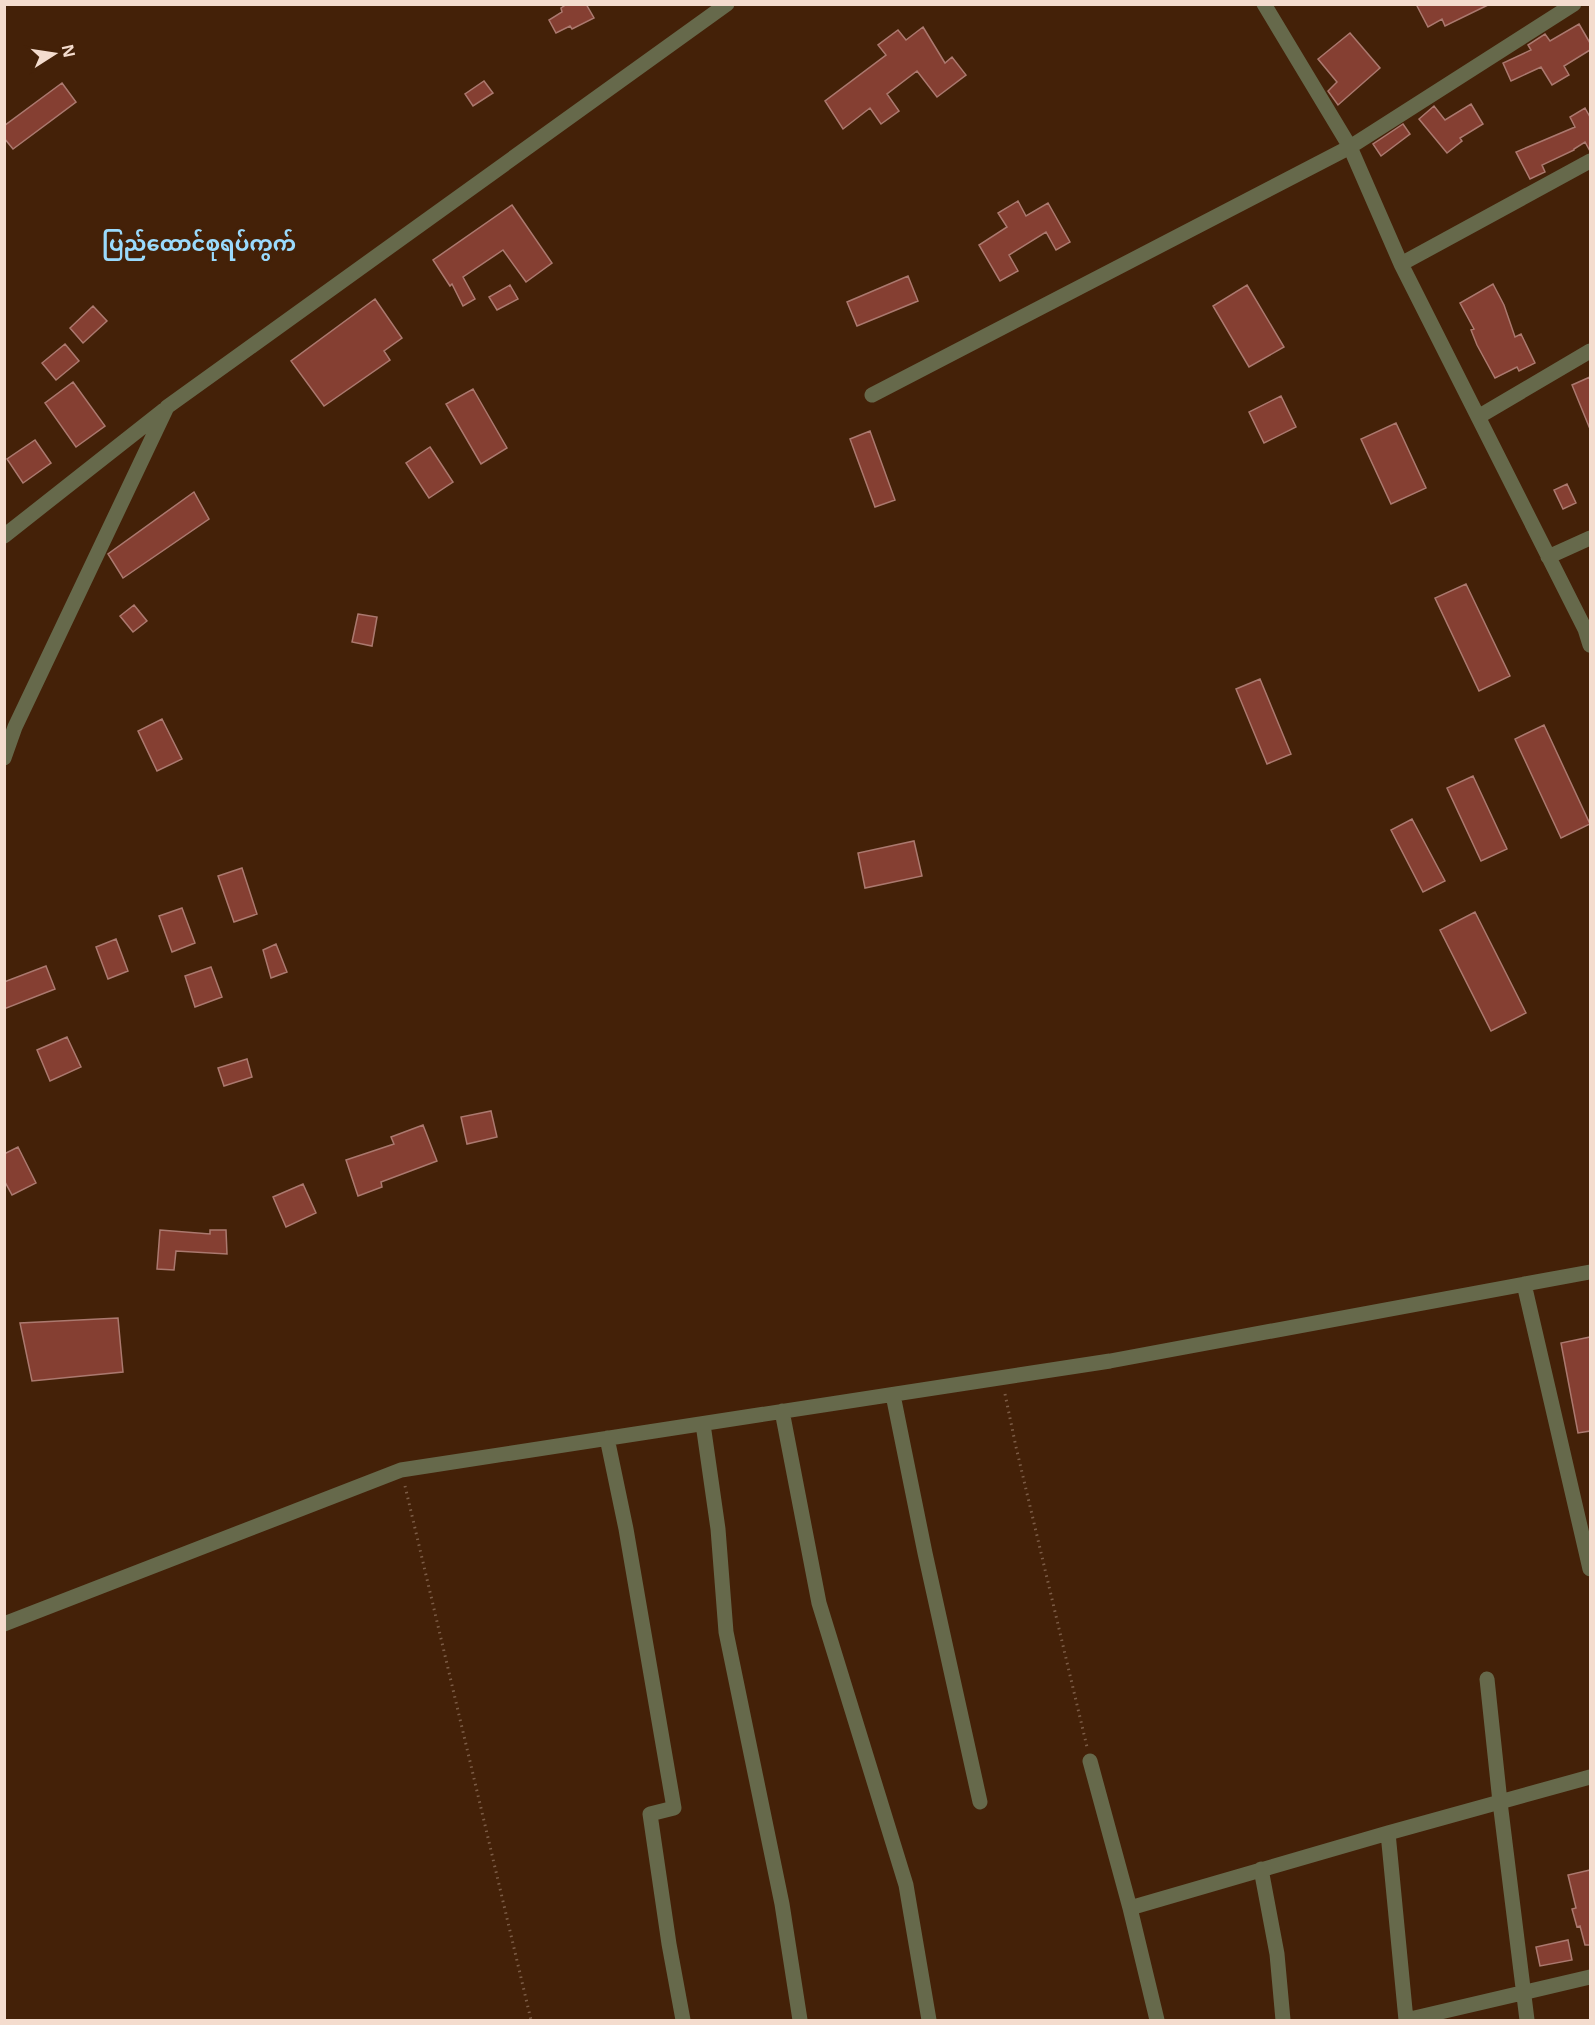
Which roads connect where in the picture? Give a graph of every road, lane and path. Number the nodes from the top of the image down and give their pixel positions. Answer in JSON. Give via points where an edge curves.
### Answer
{"nodes":[{"id":1,"x":727,"y":4,"type":"edge"},
{"id":2,"x":1264,"y":4,"type":"edge"},
{"id":3,"x":1574,"y":4,"type":"edge"},
{"id":4,"x":1350,"y":147,"type":"junction"},
{"id":5,"x":1590,"y":162,"type":"edge"},
{"id":6,"x":1401,"y":264,"type":"junction"},
{"id":7,"x":1590,"y":351,"type":"edge"},
{"id":8,"x":872,"y":395,"type":"dead end"},
{"id":9,"x":167,"y":407,"type":"junction"},
{"id":10,"x":1478,"y":417,"type":"junction"},
{"id":11,"x":4,"y":536,"type":"edge"},
{"id":12,"x":1590,"y":538,"type":"edge"},
{"id":13,"x":1548,"y":557,"type":"junction"},
{"id":14,"x":1590,"y":645,"type":"edge"},
{"id":15,"x":4,"y":758,"type":"edge"},
{"id":16,"x":1590,"y":1272,"type":"edge"},
{"id":17,"x":1524,"y":1284,"type":"junction"},
{"id":18,"x":1002,"y":1378,"type":"junction"},
{"id":19,"x":893,"y":1395,"type":"junction"},
{"id":20,"x":783,"y":1411,"type":"junction"},
{"id":21,"x":703,"y":1424,"type":"junction"},
{"id":22,"x":607,"y":1438,"type":"junction"},
{"id":23,"x":401,"y":1470,"type":"junction"},
{"id":24,"x":1590,"y":1569,"type":"edge"},
{"id":25,"x":4,"y":1624,"type":"edge"},
{"id":26,"x":1487,"y":1679,"type":"dead end"},
{"id":27,"x":1090,"y":1761,"type":"joint"},
{"id":28,"x":1590,"y":1777,"type":"edge"},
{"id":29,"x":980,"y":1802,"type":"dead end"},
{"id":30,"x":1500,"y":1802,"type":"junction"},
{"id":31,"x":1388,"y":1833,"type":"junction"},
{"id":32,"x":1261,"y":1869,"type":"junction"},
{"id":33,"x":1130,"y":1908,"type":"junction"},
{"id":34,"x":1590,"y":1977,"type":"edge"},
{"id":35,"x":1524,"y":1993,"type":"junction"},
{"id":36,"x":531,"y":2020,"type":"edge"},
{"id":37,"x":683,"y":2020,"type":"edge"},
{"id":38,"x":800,"y":2020,"type":"edge"},
{"id":39,"x":929,"y":2020,"type":"edge"},
{"id":40,"x":1157,"y":2020,"type":"edge"},
{"id":41,"x":1283,"y":2020,"type":"edge"},
{"id":42,"x":1406,"y":2020,"type":"edge"},
{"id":43,"x":1527,"y":2020,"type":"edge"}],
"edges":[{"from":1,"to":9,"type":"street"},
{"from":2,"to":4,"type":"street"},
{"from":3,"to":4,"type":"street"},
{"from":4,"to":6,"type":"street"},
{"from":4,"to":8,"type":"street"},
{"from":5,"to":6,"type":"street"},
{"from":6,"to":10,"type":"street"},
{"from":7,"to":10,"type":"street"},
{"from":9,"to":11,"type":"street"},
{"from":9,"to":15,"type":"street","via":[[15,727]]},
{"from":10,"to":13,"type":"street"},
{"from":12,"to":13,"type":"street"},
{"from":13,"to":14,"type":"street"},
{"from":16,"to":17,"type":"street"},
{"from":17,"to":18,"type":"street"},
{"from":17,"to":24,"type":"street"},
{"from":18,"to":19,"type":"street"},
{"from":18,"to":27,"type":"path"},
{"from":19,"to":20,"type":"street"},
{"from":19,"to":29,"type":"street"},
{"from":20,"to":21,"type":"street"},
{"from":20,"to":39,"type":"street","via":[[819,1603],[906,1885]]},
{"from":21,"to":22,"type":"street"},
{"from":21,"to":38,"type":"street","via":[[718,1529],[726,1632],[782,1904]]},
{"from":22,"to":23,"type":"street"},
{"from":22,"to":37,"type":"street","via":[[674,1808],[650,1814]]},
{"from":23,"to":25,"type":"street"},
{"from":23,"to":36,"type":"path"},
{"from":26,"to":30,"type":"street"},
{"from":27,"to":33,"type":"street"},
{"from":28,"to":30,"type":"street"},
{"from":30,"to":31,"type":"street"},
{"from":30,"to":35,"type":"street"},
{"from":31,"to":32,"type":"street"},
{"from":31,"to":42,"type":"street"},
{"from":32,"to":33,"type":"street"},
{"from":32,"to":41,"type":"street","via":[[1277,1954]]},
{"from":33,"to":40,"type":"street"},
{"from":34,"to":35,"type":"street"},
{"from":35,"to":42,"type":"street"},
{"from":35,"to":43,"type":"street"}]}
